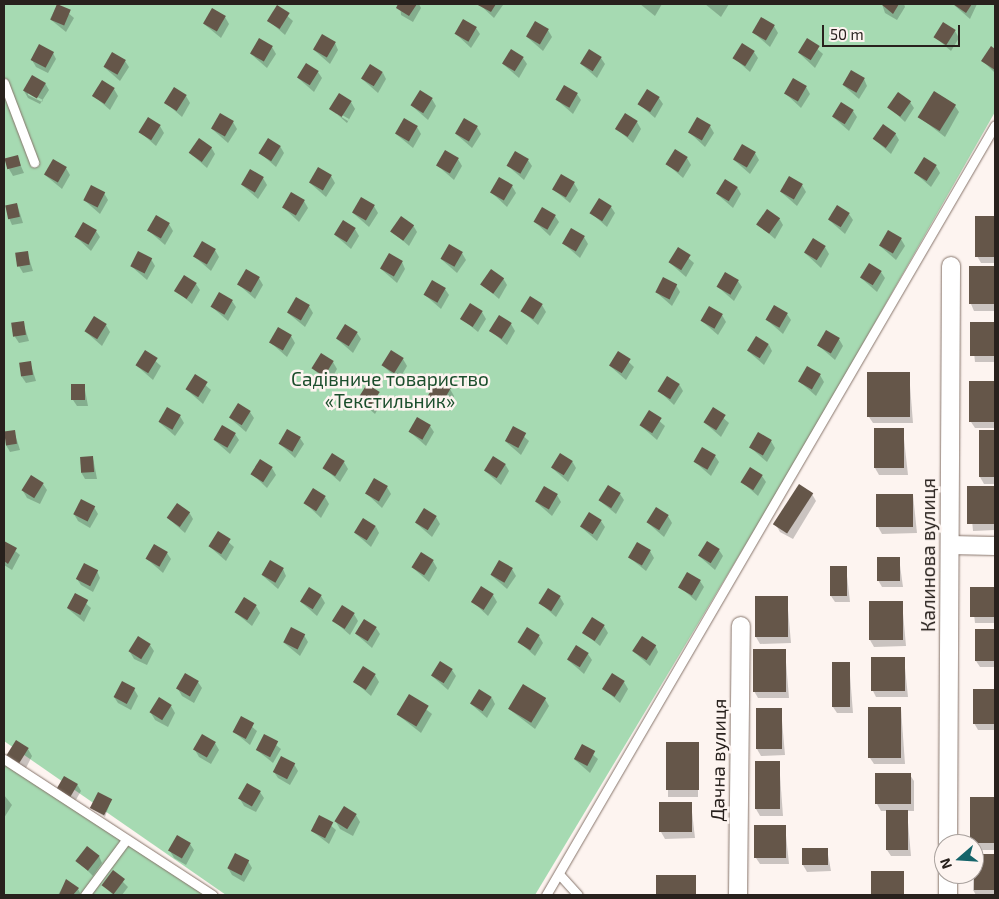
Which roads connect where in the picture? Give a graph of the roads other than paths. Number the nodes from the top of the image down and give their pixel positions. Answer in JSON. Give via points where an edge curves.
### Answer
{"nodes":[{"id":1,"x":4,"y":83,"type":"edge"},
{"id":2,"x":995,"y":125,"type":"edge"},
{"id":3,"x":34,"y":162,"type":"dead end"},
{"id":4,"x":951,"y":266,"type":"dead end"},
{"id":5,"x":950,"y":546,"type":"junction"},
{"id":6,"x":995,"y":546,"type":"edge"},
{"id":7,"x":741,"y":626,"type":"dead end"},
{"id":8,"x":4,"y":759,"type":"edge"},
{"id":9,"x":948,"y":834,"type":"edge"},
{"id":10,"x":126,"y":840,"type":"junction"},
{"id":11,"x":559,"y":874,"type":"junction"},
{"id":12,"x":85,"y":895,"type":"edge"},
{"id":13,"x":213,"y":895,"type":"edge"},
{"id":14,"x":546,"y":895,"type":"edge"},
{"id":15,"x":578,"y":895,"type":"edge"},
{"id":16,"x":738,"y":895,"type":"edge"}],
"edges":[{"from":1,"to":3,"type":"lane"},
{"from":2,"to":11,"type":"lane"},
{"from":4,"to":5,"type":"street","name":"Калинова вулиця"},
{"from":5,"to":6,"type":"street"},
{"from":5,"to":9,"type":"street","name":"Калинова вулиця"},
{"from":7,"to":16,"type":"street","name":"Дачна вулиця"},
{"from":8,"to":10,"type":"lane"},
{"from":10,"to":12,"type":"lane"},
{"from":10,"to":13,"type":"lane"},
{"from":11,"to":14,"type":"lane"},
{"from":11,"to":15,"type":"lane"}]}
